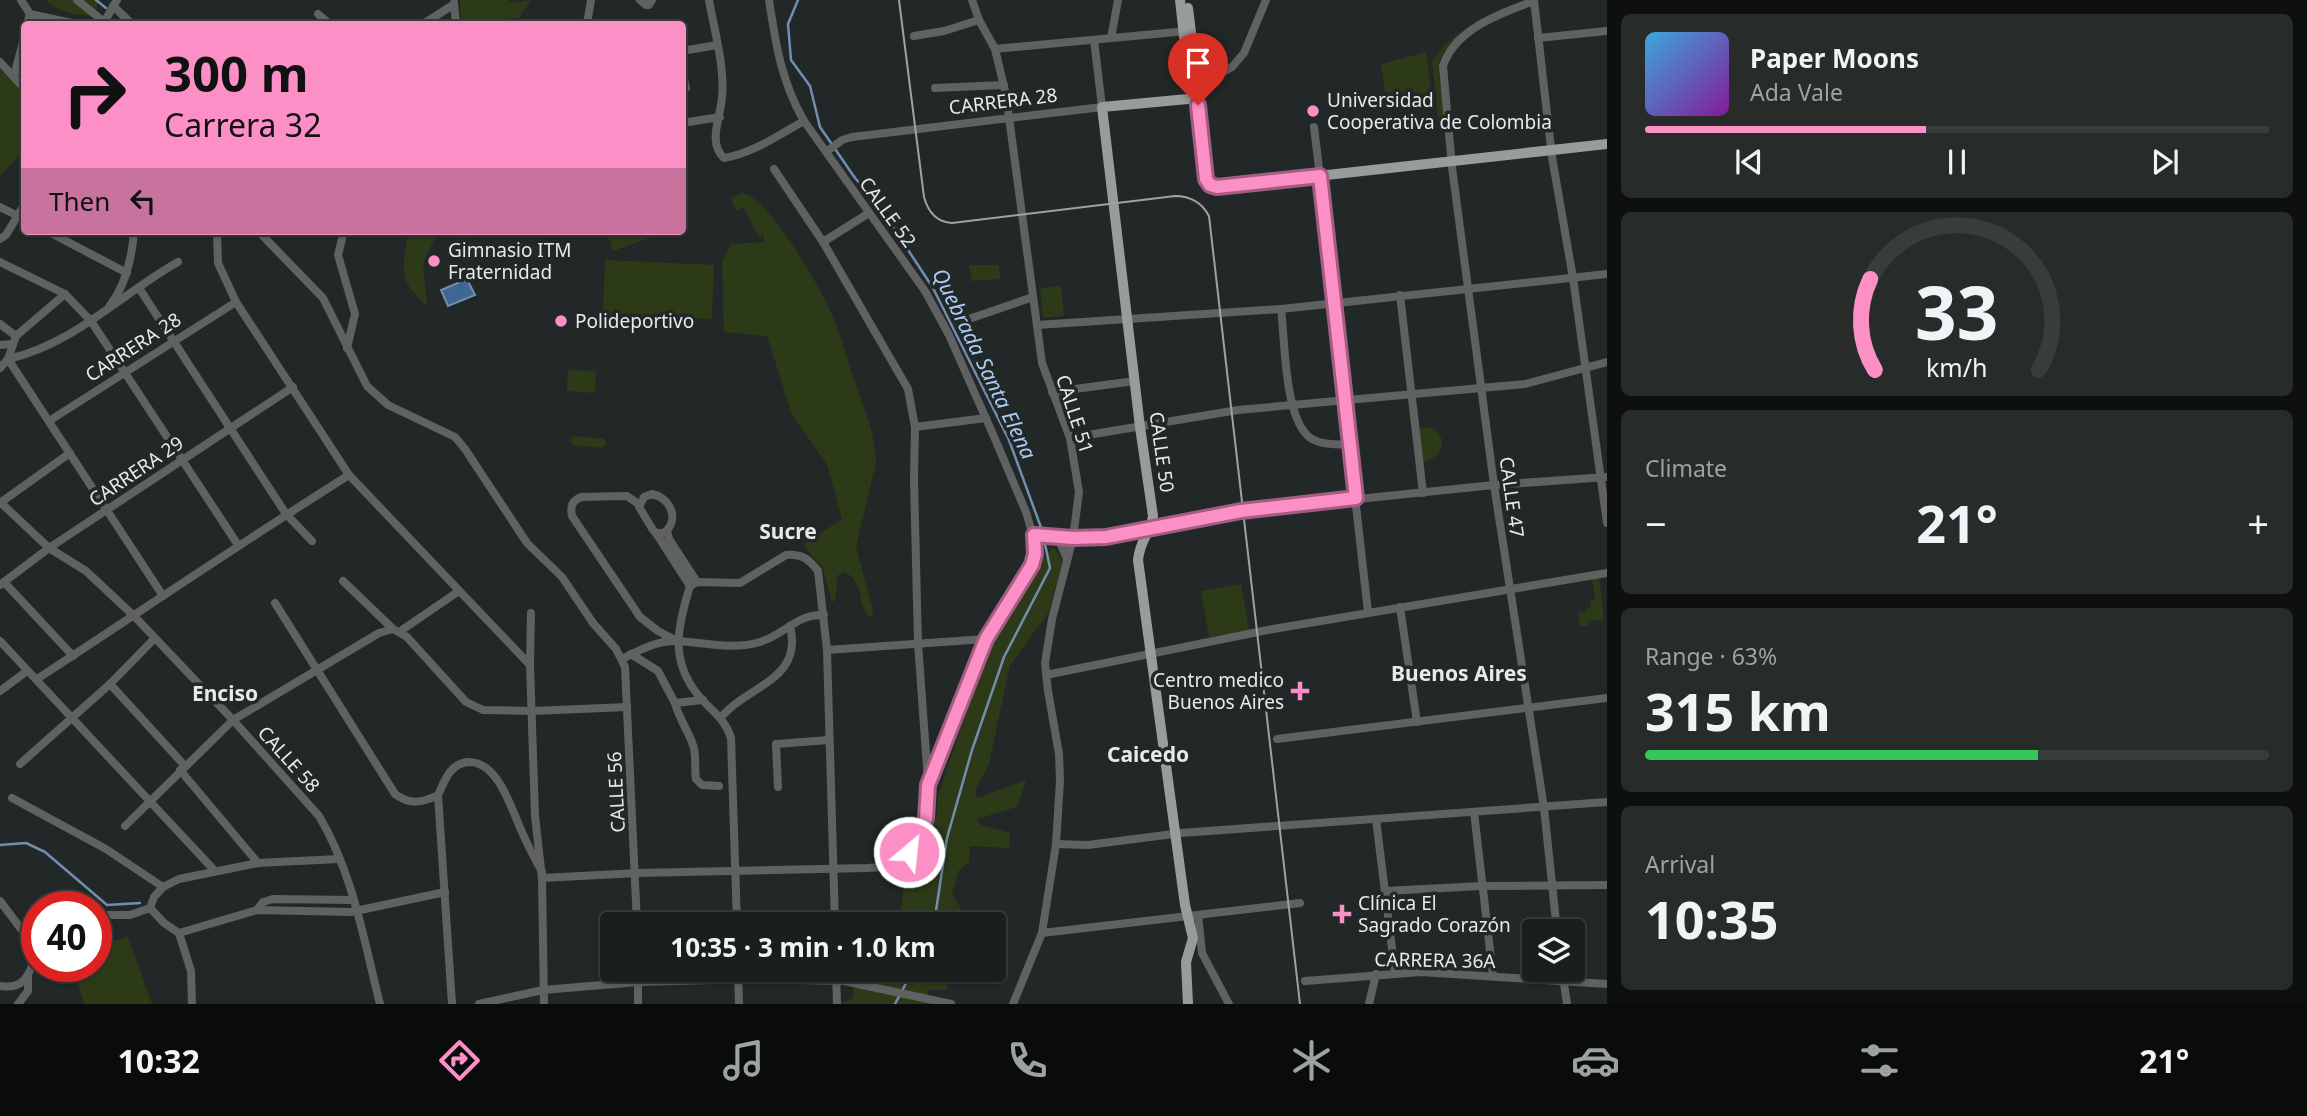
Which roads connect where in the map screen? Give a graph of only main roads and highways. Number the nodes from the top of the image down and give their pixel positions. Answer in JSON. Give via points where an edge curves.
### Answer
{"nodes":[{"id":1,"x":1180,"y":0,"type":"edge"},
{"id":2,"x":1187,"y":0,"type":"edge"},
{"id":3,"x":1187,"y":31,"type":"junction"},
{"id":4,"x":1195,"y":94,"type":"junction"},
{"id":5,"x":1102,"y":107,"type":"joint"},
{"id":6,"x":1607,"y":144,"type":"edge"},
{"id":7,"x":1188,"y":1004,"type":"edge"}],
"edges":[{"from":1,"to":3,"type":"main road"},
{"from":2,"to":3,"type":"main road"},
{"from":3,"to":4,"type":"main road"},
{"from":4,"to":5,"type":"main road","name":"CARRERA 28"},
{"from":4,"to":6,"type":"main road","via":[[1206,179],[1217,187]]},
{"from":5,"to":7,"type":"main road","name":"CALLE 50","via":[[1153,516],[1138,560],[1176,834],[1193,915],[1186,962]]}]}
